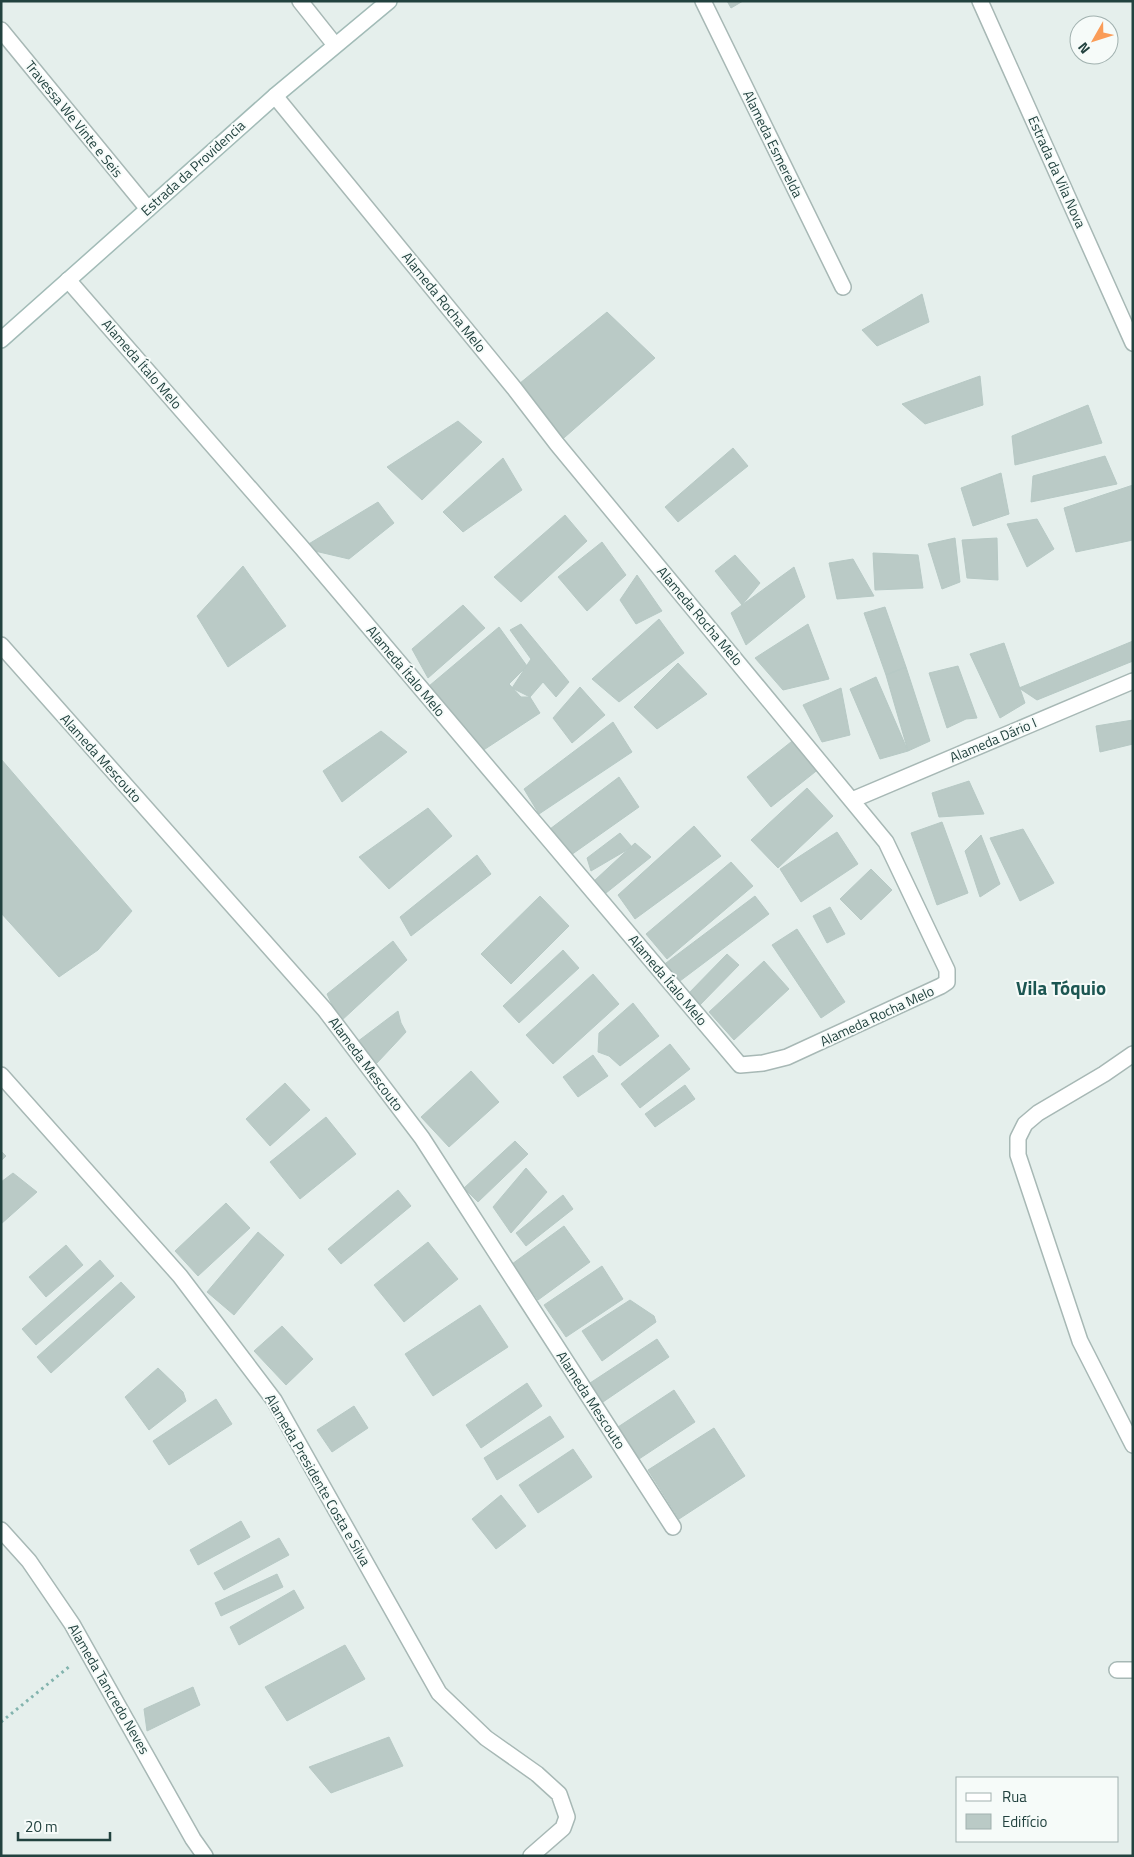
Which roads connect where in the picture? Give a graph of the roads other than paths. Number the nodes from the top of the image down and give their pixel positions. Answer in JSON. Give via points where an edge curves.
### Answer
{"nodes":[{"id":1,"x":300,"y":1,"type":"edge"},
{"id":2,"x":389,"y":1,"type":"edge"},
{"id":3,"x":703,"y":1,"type":"edge"},
{"id":4,"x":980,"y":1,"type":"edge"},
{"id":5,"x":1,"y":30,"type":"edge"},
{"id":6,"x":335,"y":45,"type":"junction"},
{"id":7,"x":275,"y":96,"type":"junction"},
{"id":8,"x":148,"y":209,"type":"junction"},
{"id":9,"x":68,"y":280,"type":"junction"},
{"id":10,"x":842,"y":287,"type":"dead end"},
{"id":11,"x":1,"y":340,"type":"edge"},
{"id":12,"x":1133,"y":343,"type":"edge"},
{"id":13,"x":1,"y":645,"type":"edge"},
{"id":14,"x":1133,"y":681,"type":"edge"},
{"id":15,"x":852,"y":800,"type":"junction"},
{"id":16,"x":1133,"y":1054,"type":"edge"},
{"id":17,"x":740,"y":1066,"type":"joint"},
{"id":18,"x":1,"y":1075,"type":"edge"},
{"id":19,"x":1133,"y":1445,"type":"edge"},
{"id":20,"x":673,"y":1527,"type":"dead end"},
{"id":21,"x":1,"y":1530,"type":"edge"},
{"id":22,"x":1117,"y":1670,"type":"dead end"},
{"id":23,"x":1133,"y":1670,"type":"edge"},
{"id":24,"x":205,"y":1856,"type":"edge"},
{"id":25,"x":531,"y":1856,"type":"edge"}],
"edges":[{"from":1,"to":6,"type":"street"},
{"from":2,"to":6,"type":"street","name":"Estrada da Providencia"},
{"from":3,"to":10,"type":"street","name":"Alameda Esmerelda"},
{"from":4,"to":12,"type":"street","name":"Estrada da Vila Nova"},
{"from":5,"to":8,"type":"street","name":"Travessa We Vinte e Seis"},
{"from":6,"to":7,"type":"street","name":"Estrada da Providencia"},
{"from":7,"to":8,"type":"street","name":"Estrada da Providencia"},
{"from":7,"to":15,"type":"street","name":"Alameda Rocha Melo"},
{"from":8,"to":9,"type":"street","name":"Estrada da Providencia"},
{"from":9,"to":11,"type":"street","name":"Estrada da Providencia"},
{"from":9,"to":17,"type":"street","name":"Alameda Ítalo Melo","via":[[302,548]]},
{"from":13,"to":20,"type":"street","name":"Alameda Mescouto","via":[[331,1018],[422,1138]]},
{"from":14,"to":15,"type":"street","name":"Alameda Dário I"},
{"from":15,"to":17,"type":"street","name":"Alameda Rocha Melo","via":[[886,842],[947,970],[947,982],[787,1057]]},
{"from":16,"to":19,"type":"street","via":[[1038,1113],[1025,1124],[1018,1138],[1018,1155],[1080,1341]]},
{"from":18,"to":25,"type":"street","name":"Alameda Presidente Costa e Silva","via":[[180,1276],[274,1400],[439,1693],[486,1738],[560,1794],[567,1817],[562,1828]]},
{"from":21,"to":24,"type":"street","name":"Alameda Tancredo Neves","via":[[28,1560],[72,1624]]},
{"from":22,"to":23,"type":"street"}]}
